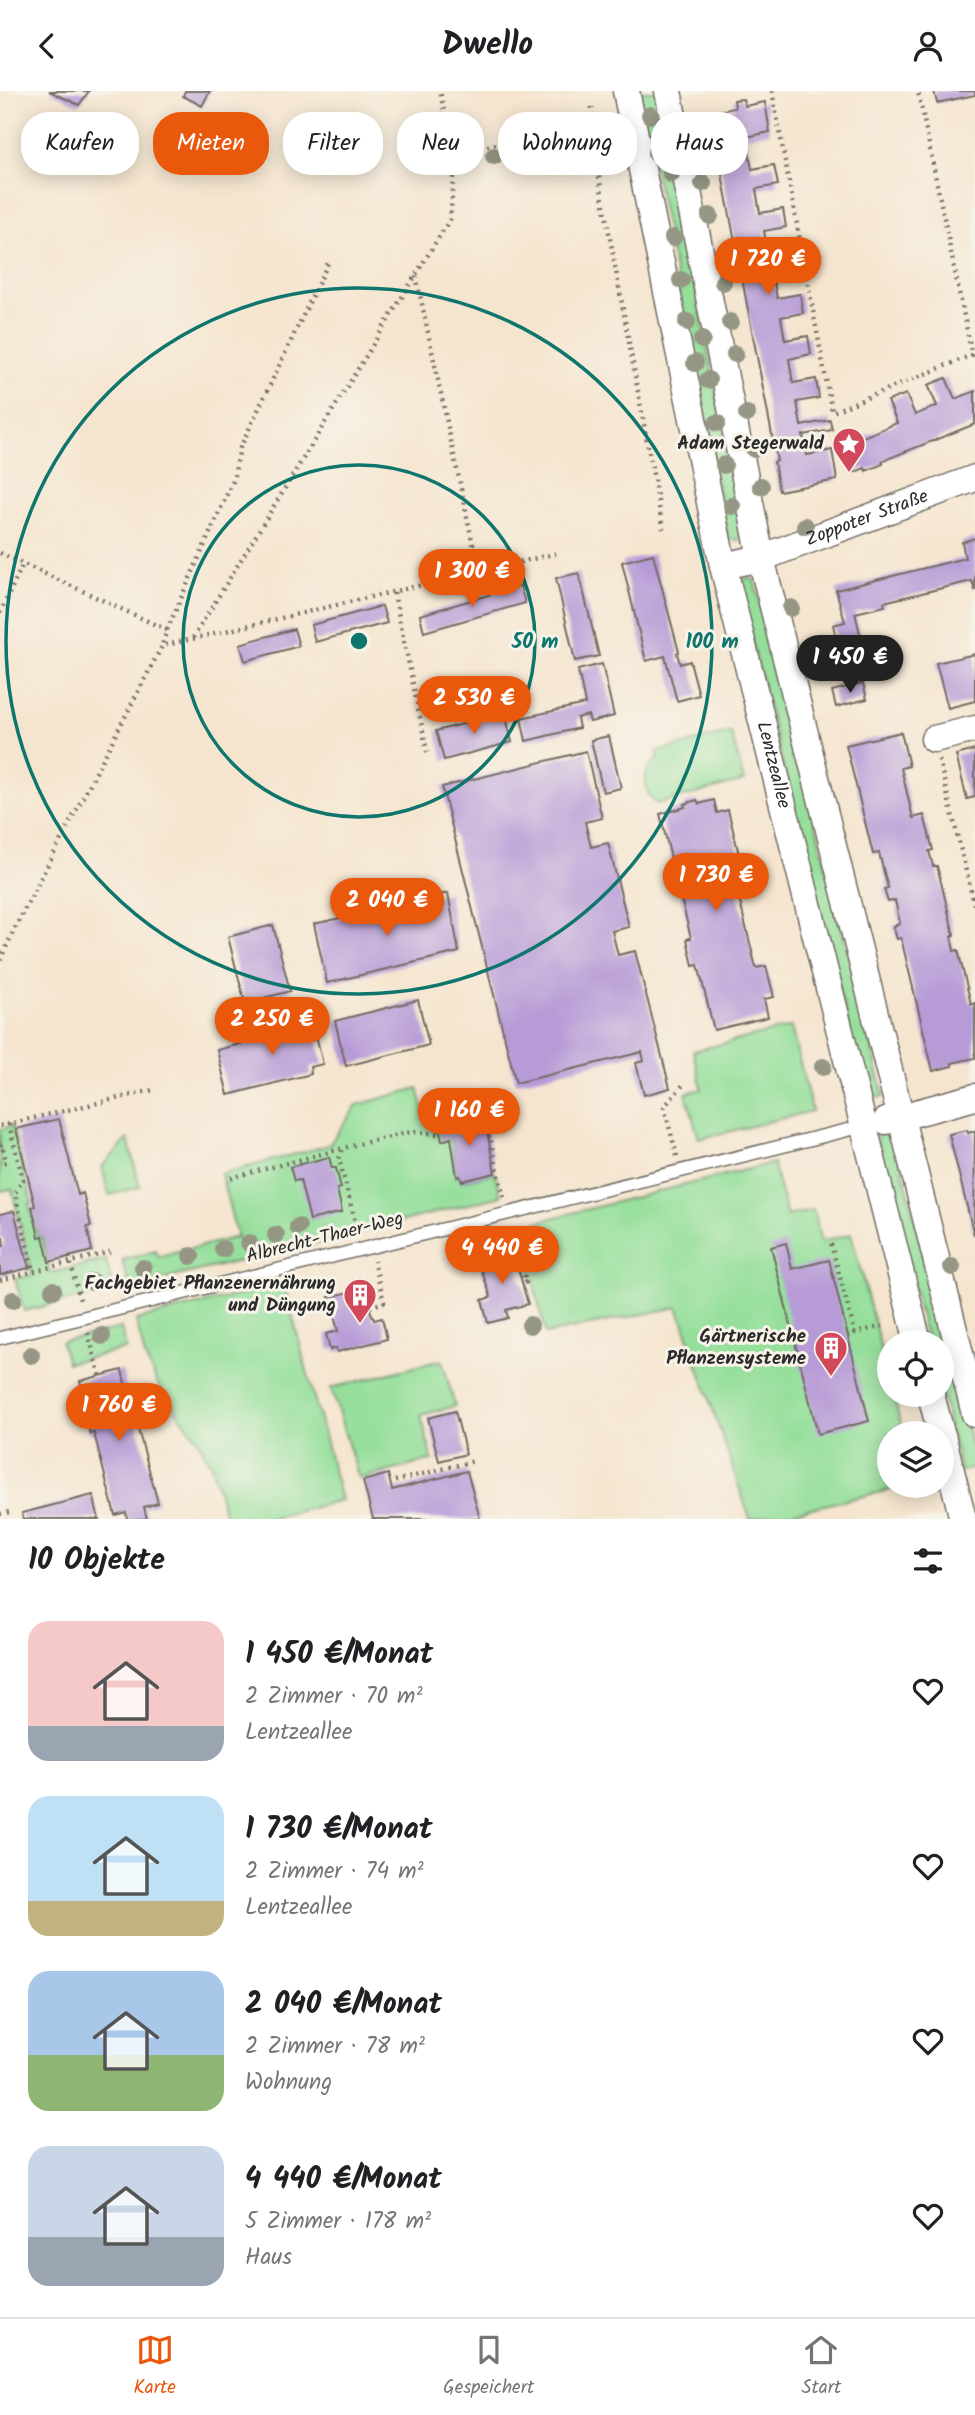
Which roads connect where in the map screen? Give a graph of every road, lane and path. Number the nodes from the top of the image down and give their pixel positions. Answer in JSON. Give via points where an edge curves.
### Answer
{"nodes":[{"id":1,"x":440,"y":91,"type":"edge"},
{"id":2,"x":626,"y":91,"type":"edge"},
{"id":3,"x":668,"y":91,"type":"edge"},
{"id":4,"x":772,"y":91,"type":"edge"},
{"id":5,"x":918,"y":91,"type":"edge"},
{"id":6,"x":592,"y":107,"type":"dead end"},
{"id":7,"x":444,"y":112,"type":"edge"},
{"id":8,"x":592,"y":112,"type":"edge"},
{"id":9,"x":454,"y":175,"type":"edge"},
{"id":10,"x":599,"y":175,"type":"edge"},
{"id":11,"x":330,"y":259,"type":"dead end"},
{"id":12,"x":415,"y":275,"type":"junction"},
{"id":13,"x":973,"y":355,"type":"edge"},
{"id":14,"x":975,"y":478,"type":"edge"},
{"id":15,"x":663,"y":529,"type":"dead end"},
{"id":16,"x":0,"y":553,"type":"edge"},
{"id":17,"x":558,"y":553,"type":"dead end"},
{"id":18,"x":761,"y":558,"type":"junction"},
{"id":19,"x":23,"y":564,"type":"junction"},
{"id":20,"x":723,"y":565,"type":"junction"},
{"id":21,"x":479,"y":573,"type":"junction"},
{"id":22,"x":394,"y":593,"type":"junction"},
{"id":23,"x":0,"y":613,"type":"edge"},
{"id":24,"x":167,"y":630,"type":"junction"},
{"id":25,"x":193,"y":639,"type":"junction"},
{"id":26,"x":162,"y":646,"type":"junction"},
{"id":27,"x":975,"y":729,"type":"edge"},
{"id":28,"x":934,"y":739,"type":"joint"},
{"id":29,"x":428,"y":756,"type":"dead end"},
{"id":30,"x":975,"y":908,"type":"edge"},
{"id":31,"x":0,"y":960,"type":"edge"},
{"id":32,"x":683,"y":1085,"type":"dead end"},
{"id":33,"x":153,"y":1090,"type":"dead end"},
{"id":34,"x":975,"y":1097,"type":"edge"},
{"id":35,"x":901,"y":1117,"type":"junction"},
{"id":36,"x":9,"y":1124,"type":"junction"},
{"id":37,"x":0,"y":1126,"type":"edge"},
{"id":38,"x":864,"y":1126,"type":"junction"},
{"id":39,"x":440,"y":1134,"type":"dead end"},
{"id":40,"x":0,"y":1145,"type":"edge"},
{"id":41,"x":342,"y":1149,"type":"junction"},
{"id":42,"x":0,"y":1163,"type":"edge"},
{"id":43,"x":681,"y":1171,"type":"junction"},
{"id":44,"x":231,"y":1178,"type":"dead end"},
{"id":45,"x":831,"y":1244,"type":"dead end"},
{"id":46,"x":366,"y":1248,"type":"junction"},
{"id":47,"x":110,"y":1252,"type":"dead end"},
{"id":48,"x":33,"y":1271,"type":"junction"},
{"id":49,"x":523,"y":1271,"type":"dead end"},
{"id":50,"x":0,"y":1280,"type":"edge"},
{"id":51,"x":523,"y":1283,"type":"dead end"},
{"id":52,"x":370,"y":1307,"type":"dead end"},
{"id":53,"x":887,"y":1325,"type":"dead end"},
{"id":54,"x":915,"y":1330,"type":"edge"},
{"id":55,"x":855,"y":1333,"type":"junction"},
{"id":56,"x":847,"y":1335,"type":"dead end"},
{"id":57,"x":0,"y":1338,"type":"edge"},
{"id":58,"x":98,"y":1369,"type":"dead end"},
{"id":59,"x":100,"y":1376,"type":"dead end"},
{"id":60,"x":975,"y":1414,"type":"edge"},
{"id":61,"x":474,"y":1461,"type":"dead end"},
{"id":62,"x":954,"y":1461,"type":"edge"},
{"id":63,"x":395,"y":1481,"type":"dead end"},
{"id":64,"x":965,"y":1483,"type":"edge"},
{"id":65,"x":10,"y":1511,"type":"dead end"},
{"id":66,"x":0,"y":1514,"type":"edge"},
{"id":67,"x":963,"y":1519,"type":"edge"}],
"edges":[{"from":1,"to":7,"type":"path"},
{"from":2,"to":20,"type":"street","name":"Lentzeallee"},
{"from":3,"to":18,"type":"street","name":"Lentzeallee"},
{"from":4,"to":13,"type":"path","via":[[832,412]]},
{"from":5,"to":13,"type":"path"},
{"from":6,"to":8,"type":"path"},
{"from":9,"to":12,"type":"path","via":[[450,219]]},
{"from":10,"to":15,"type":"path"},
{"from":11,"to":24,"type":"path","via":[[240,449],[233,481]]},
{"from":12,"to":21,"type":"path"},
{"from":12,"to":25,"type":"path"},
{"from":14,"to":18,"type":"street","name":"Zoppoter Straße"},
{"from":16,"to":19,"type":"path"},
{"from":17,"to":21,"type":"path"},
{"from":18,"to":20,"type":"street"},
{"from":18,"to":35,"type":"street","name":"Lentzeallee"},
{"from":19,"to":23,"type":"path"},
{"from":19,"to":24,"type":"path"},
{"from":20,"to":38,"type":"street","name":"Lentzeallee"},
{"from":21,"to":22,"type":"path"},
{"from":22,"to":25,"type":"path"},
{"from":22,"to":29,"type":"path"},
{"from":24,"to":26,"type":"path"},
{"from":25,"to":26,"type":"path"},
{"from":26,"to":31,"type":"path"},
{"from":27,"to":28,"type":"street"},
{"from":28,"to":30,"type":"path"},
{"from":32,"to":43,"type":"path","via":[[664,1107]]},
{"from":33,"to":36,"type":"path"},
{"from":34,"to":35,"type":"street"},
{"from":35,"to":38,"type":"street"},
{"from":35,"to":60,"type":"street","name":"Lentzeallee"},
{"from":36,"to":37,"type":"path"},
{"from":36,"to":48,"type":"path","via":[[23,1180],[15,1193]]},
{"from":38,"to":43,"type":"lane","name":"Albrecht-Thaer-Weg"},
{"from":38,"to":54,"type":"street","name":"Lentzeallee"},
{"from":39,"to":41,"type":"path","via":[[411,1132]]},
{"from":40,"to":42,"type":"path","via":[[6,1162]]},
{"from":41,"to":44,"type":"path"},
{"from":41,"to":46,"type":"path","via":[[343,1184]]},
{"from":43,"to":46,"type":"lane","name":"Albrecht-Thaer-Weg"},
{"from":45,"to":55,"type":"path"},
{"from":46,"to":52,"type":"path","via":[[384,1302]]},
{"from":46,"to":57,"type":"lane","name":"Albrecht-Thaer-Weg"},
{"from":47,"to":48,"type":"path"},
{"from":48,"to":50,"type":"path"},
{"from":49,"to":51,"type":"path"},
{"from":53,"to":55,"type":"path"},
{"from":55,"to":56,"type":"path"},
{"from":58,"to":59,"type":"path"},
{"from":61,"to":63,"type":"path"},
{"from":62,"to":64,"type":"street"},
{"from":64,"to":67,"type":"street"},
{"from":65,"to":66,"type":"path"}]}
